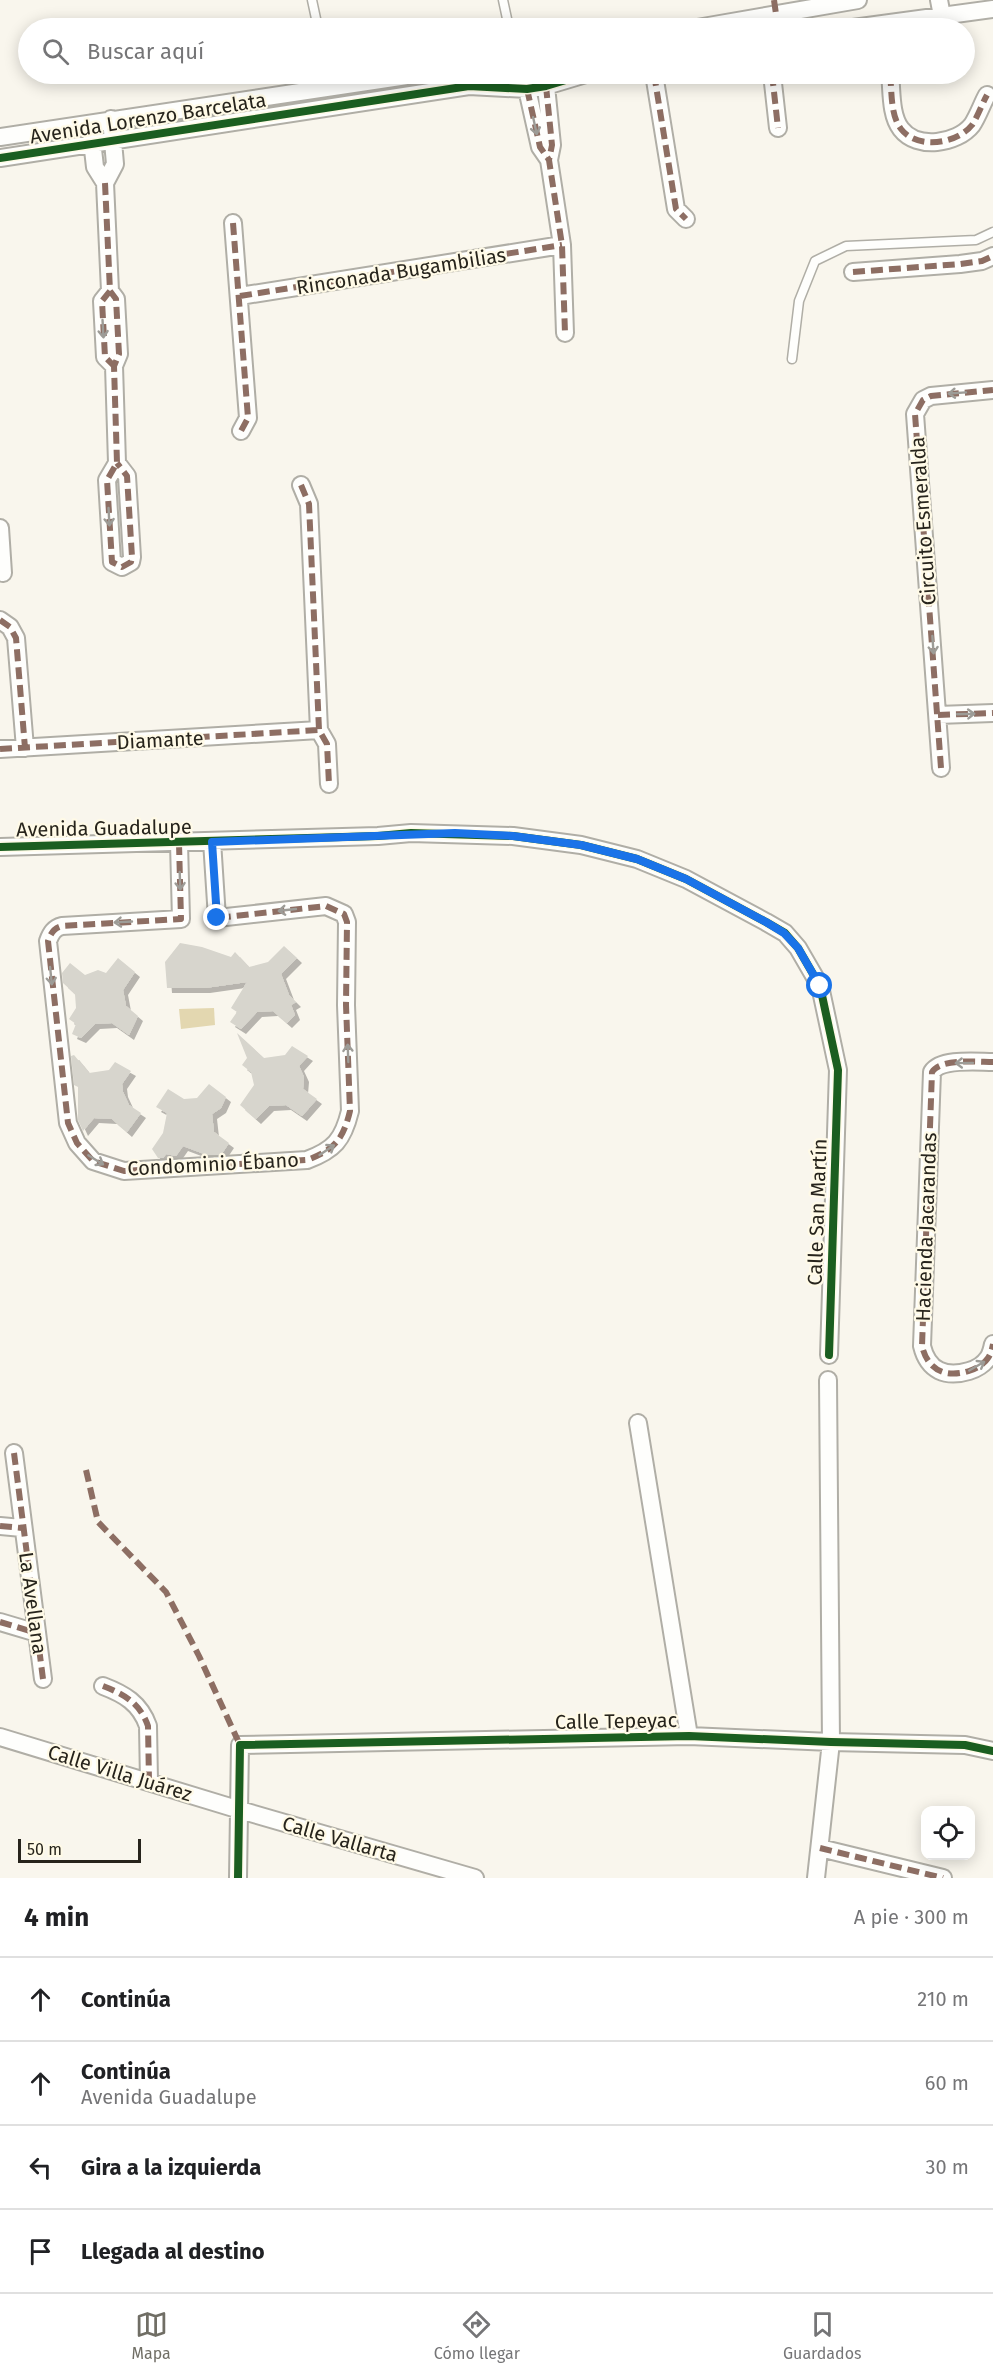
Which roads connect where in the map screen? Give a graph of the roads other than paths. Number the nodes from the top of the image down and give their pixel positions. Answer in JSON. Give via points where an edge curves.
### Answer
{"nodes":[{"id":1,"x":312,"y":0,"type":"edge"},
{"id":2,"x":503,"y":0,"type":"edge"},
{"id":3,"x":858,"y":0,"type":"edge"},
{"id":4,"x":775,"y":7,"type":"edge"},
{"id":5,"x":941,"y":8,"type":"edge"},
{"id":6,"x":993,"y":9,"type":"edge"},
{"id":7,"x":316,"y":18,"type":"edge"},
{"id":8,"x":507,"y":18,"type":"edge"},
{"id":9,"x":734,"y":18,"type":"edge"},
{"id":10,"x":910,"y":18,"type":"edge"},
{"id":11,"x":307,"y":84,"type":"edge"},
{"id":12,"x":443,"y":84,"type":"edge"},
{"id":13,"x":493,"y":84,"type":"edge"},
{"id":14,"x":553,"y":84,"type":"edge"},
{"id":15,"x":656,"y":84,"type":"edge"},
{"id":16,"x":773,"y":84,"type":"edge"},
{"id":17,"x":891,"y":84,"type":"edge"},
{"id":18,"x":546,"y":86,"type":"junction"},
{"id":19,"x":527,"y":89,"type":"junction"},
{"id":20,"x":987,"y":95,"type":"dead end"},
{"id":21,"x":176,"y":109,"type":"junction"},
{"id":22,"x":111,"y":119,"type":"junction"},
{"id":23,"x":90,"y":122,"type":"junction"},
{"id":24,"x":778,"y":128,"type":"dead end"},
{"id":25,"x":177,"y":130,"type":"junction"},
{"id":26,"x":0,"y":137,"type":"edge"},
{"id":27,"x":113,"y":140,"type":"junction"},
{"id":28,"x":93,"y":143,"type":"junction"},
{"id":29,"x":0,"y":158,"type":"edge"},
{"id":30,"x":549,"y":160,"type":"junction"},
{"id":31,"x":105,"y":183,"type":"junction"},
{"id":32,"x":686,"y":219,"type":"dead end"},
{"id":33,"x":233,"y":223,"type":"dead end"},
{"id":34,"x":993,"y":232,"type":"edge"},
{"id":35,"x":562,"y":245,"type":"junction"},
{"id":36,"x":993,"y":256,"type":"edge"},
{"id":37,"x":853,"y":272,"type":"dead end"},
{"id":38,"x":240,"y":296,"type":"junction"},
{"id":39,"x":565,"y":333,"type":"dead end"},
{"id":40,"x":792,"y":359,"type":"dead end"},
{"id":41,"x":993,"y":390,"type":"edge"},
{"id":42,"x":241,"y":431,"type":"dead end"},
{"id":43,"x":117,"y":462,"type":"junction"},
{"id":44,"x":301,"y":485,"type":"dead end"},
{"id":45,"x":0,"y":528,"type":"edge"},
{"id":46,"x":3,"y":573,"type":"dead end"},
{"id":47,"x":0,"y":620,"type":"edge"},
{"id":48,"x":993,"y":713,"type":"edge"},
{"id":49,"x":938,"y":715,"type":"junction"},
{"id":50,"x":319,"y":730,"type":"junction"},
{"id":51,"x":25,"y":748,"type":"junction"},
{"id":52,"x":0,"y":749,"type":"edge"},
{"id":53,"x":940,"y":768,"type":"dead end"},
{"id":54,"x":329,"y":784,"type":"dead end"},
{"id":55,"x":212,"y":842,"type":"junction"},
{"id":56,"x":178,"y":843,"type":"junction"},
{"id":57,"x":0,"y":847,"type":"edge"},
{"id":58,"x":993,"y":1062,"type":"edge"},
{"id":59,"x":838,"y":1070,"type":"joint"},
{"id":60,"x":993,"y":1344,"type":"edge"},
{"id":61,"x":830,"y":1355,"type":"dead end"},
{"id":62,"x":828,"y":1380,"type":"dead end"},
{"id":63,"x":638,"y":1423,"type":"dead end"},
{"id":64,"x":14,"y":1453,"type":"dead end"},
{"id":65,"x":0,"y":1526,"type":"edge"},
{"id":66,"x":22,"y":1528,"type":"junction"},
{"id":67,"x":0,"y":1622,"type":"edge"},
{"id":68,"x":38,"y":1633,"type":"junction"},
{"id":69,"x":43,"y":1679,"type":"dead end"},
{"id":70,"x":103,"y":1686,"type":"dead end"},
{"id":71,"x":688,"y":1736,"type":"junction"},
{"id":72,"x":0,"y":1737,"type":"edge"},
{"id":73,"x":831,"y":1743,"type":"junction"},
{"id":74,"x":993,"y":1751,"type":"edge"},
{"id":75,"x":149,"y":1781,"type":"junction"},
{"id":76,"x":240,"y":1810,"type":"junction"},
{"id":77,"x":820,"y":1848,"type":"junction"},
{"id":78,"x":457,"y":1876,"type":"edge"},
{"id":79,"x":238,"y":1878,"type":"edge"},
{"id":80,"x":475,"y":1878,"type":"edge"},
{"id":81,"x":816,"y":1878,"type":"edge"},
{"id":82,"x":943,"y":1878,"type":"edge"}],
"edges":[{"from":1,"to":7,"type":"lane"},
{"from":2,"to":8,"type":"lane"},
{"from":3,"to":4,"type":"street"},
{"from":4,"to":9,"type":"street"},
{"from":5,"to":6,"type":"street"},
{"from":5,"to":10,"type":"street"},
{"from":11,"to":21,"type":"street","name":"Avenida Lorenzo Barcelata"},
{"from":12,"to":25,"type":"street","name":"Avenida Lorenzo Barcelata"},
{"from":13,"to":19,"type":"street","name":"Avenida Lorenzo Barcelata"},
{"from":14,"to":18,"type":"street","name":"Avenida Lorenzo Barcelata"},
{"from":15,"to":32,"type":"street","via":[[676,209]]},
{"from":16,"to":24,"type":"street"},
{"from":17,"to":20,"type":"street","via":[[894,114],[901,130],[918,140],[940,142],[958,136],[972,125]]},
{"from":18,"to":19,"type":"street","name":"Avenida Lorenzo Barcelata"},
{"from":18,"to":30,"type":"street","via":[[552,145]]},
{"from":19,"to":30,"type":"street","one_way":true,"via":[[540,147]]},
{"from":21,"to":22,"type":"street","name":"Avenida Lorenzo Barcelata"},
{"from":21,"to":25,"type":"street"},
{"from":22,"to":23,"type":"street","name":"Avenida Lorenzo Barcelata"},
{"from":22,"to":27,"type":"street"},
{"from":23,"to":26,"type":"street","name":"Avenida Lorenzo Barcelata"},
{"from":23,"to":28,"type":"street"},
{"from":25,"to":27,"type":"street","name":"Avenida Lorenzo Barcelata"},
{"from":27,"to":28,"type":"street","name":"Avenida Lorenzo Barcelata"},
{"from":27,"to":31,"type":"street","via":[[115,164]]},
{"from":28,"to":29,"type":"street","name":"Avenida Lorenzo Barcelata"},
{"from":28,"to":31,"type":"street","via":[[95,167]]},
{"from":30,"to":35,"type":"street"},
{"from":31,"to":43,"type":"street","via":[[110,291],[102,301],[105,357],[114,366]]},
{"from":33,"to":38,"type":"street"},
{"from":34,"to":40,"type":"lane","via":[[976,240],[846,246],[815,261],[799,301]]},
{"from":35,"to":38,"type":"street","name":"Rinconada Bugambilias"},
{"from":35,"to":39,"type":"street"},
{"from":36,"to":37,"type":"street","via":[[960,264]]},
{"from":38,"to":42,"type":"street","via":[[248,418]]},
{"from":41,"to":49,"type":"street","name":"Circuito Esmeralda","one_way":true,"via":[[931,396],[922,400],[915,414]]},
{"from":43,"to":43,"type":"street","one_way":true,"via":[[107,480],[112,562],[122,567],[132,557],[127,476]]},
{"from":44,"to":50,"type":"street","via":[[309,504]]},
{"from":45,"to":46,"type":"street"},
{"from":47,"to":51,"type":"street","via":[[16,638]]},
{"from":49,"to":48,"type":"street","one_way":true},
{"from":49,"to":53,"type":"street","name":"Circuito Esmeralda"},
{"from":50,"to":51,"type":"street","name":"Diamante"},
{"from":50,"to":54,"type":"street","via":[[327,744]]},
{"from":51,"to":52,"type":"street","name":"Diamante"},
{"from":55,"to":56,"type":"street","name":"Avenida Guadalupe"},
{"from":56,"to":55,"type":"street","name":"Condominio Ébano","one_way":true,"via":[[181,919],[63,926],[57,927],[48,941],[68,1123],[77,1143],[93,1161],[124,1171],[307,1160],[338,1142],[346,1128],[350,1111],[344,914],[326,906],[217,918]]},
{"from":55,"to":59,"type":"street","name":"Avenida Guadalupe","via":[[411,833],[513,836],[626,856],[686,879],[784,933],[798,948],[820,986]]},
{"from":56,"to":57,"type":"street","name":"Avenida Guadalupe"},
{"from":58,"to":60,"type":"street","name":"Hacienda Jacarandas","one_way":true,"via":[[944,1063],[932,1072],[922,1346],[924,1356],[938,1370],[950,1375],[983,1364]]},
{"from":59,"to":61,"type":"street","name":"Calle San Martín"},
{"from":62,"to":73,"type":"street"},
{"from":63,"to":71,"type":"street"},
{"from":64,"to":66,"type":"street","name":"La Avellana"},
{"from":65,"to":66,"type":"street","name":"La Avellana"},
{"from":66,"to":68,"type":"street","name":"La Avellana"},
{"from":67,"to":68,"type":"street"},
{"from":68,"to":69,"type":"street","name":"La Avellana"},
{"from":70,"to":75,"type":"street","via":[[137,1704],[146,1718]]},
{"from":71,"to":73,"type":"street","name":"Calle Tepeyac"},
{"from":71,"to":76,"type":"street","name":"Calle Tepeyac","via":[[240,1745]]},
{"from":72,"to":75,"type":"street","name":"Calle Villa Juárez"},
{"from":73,"to":74,"type":"street","name":"Calle Tepeyac","via":[[965,1745]]},
{"from":73,"to":77,"type":"street"},
{"from":75,"to":76,"type":"street","name":"Calle Villa Juárez"},
{"from":76,"to":78,"type":"street","name":"Calle Vallarta"},
{"from":76,"to":79,"type":"street"},
{"from":77,"to":81,"type":"street"},
{"from":77,"to":82,"type":"street"},
{"from":78,"to":80,"type":"street","name":"Calle Vallarta"}]}
